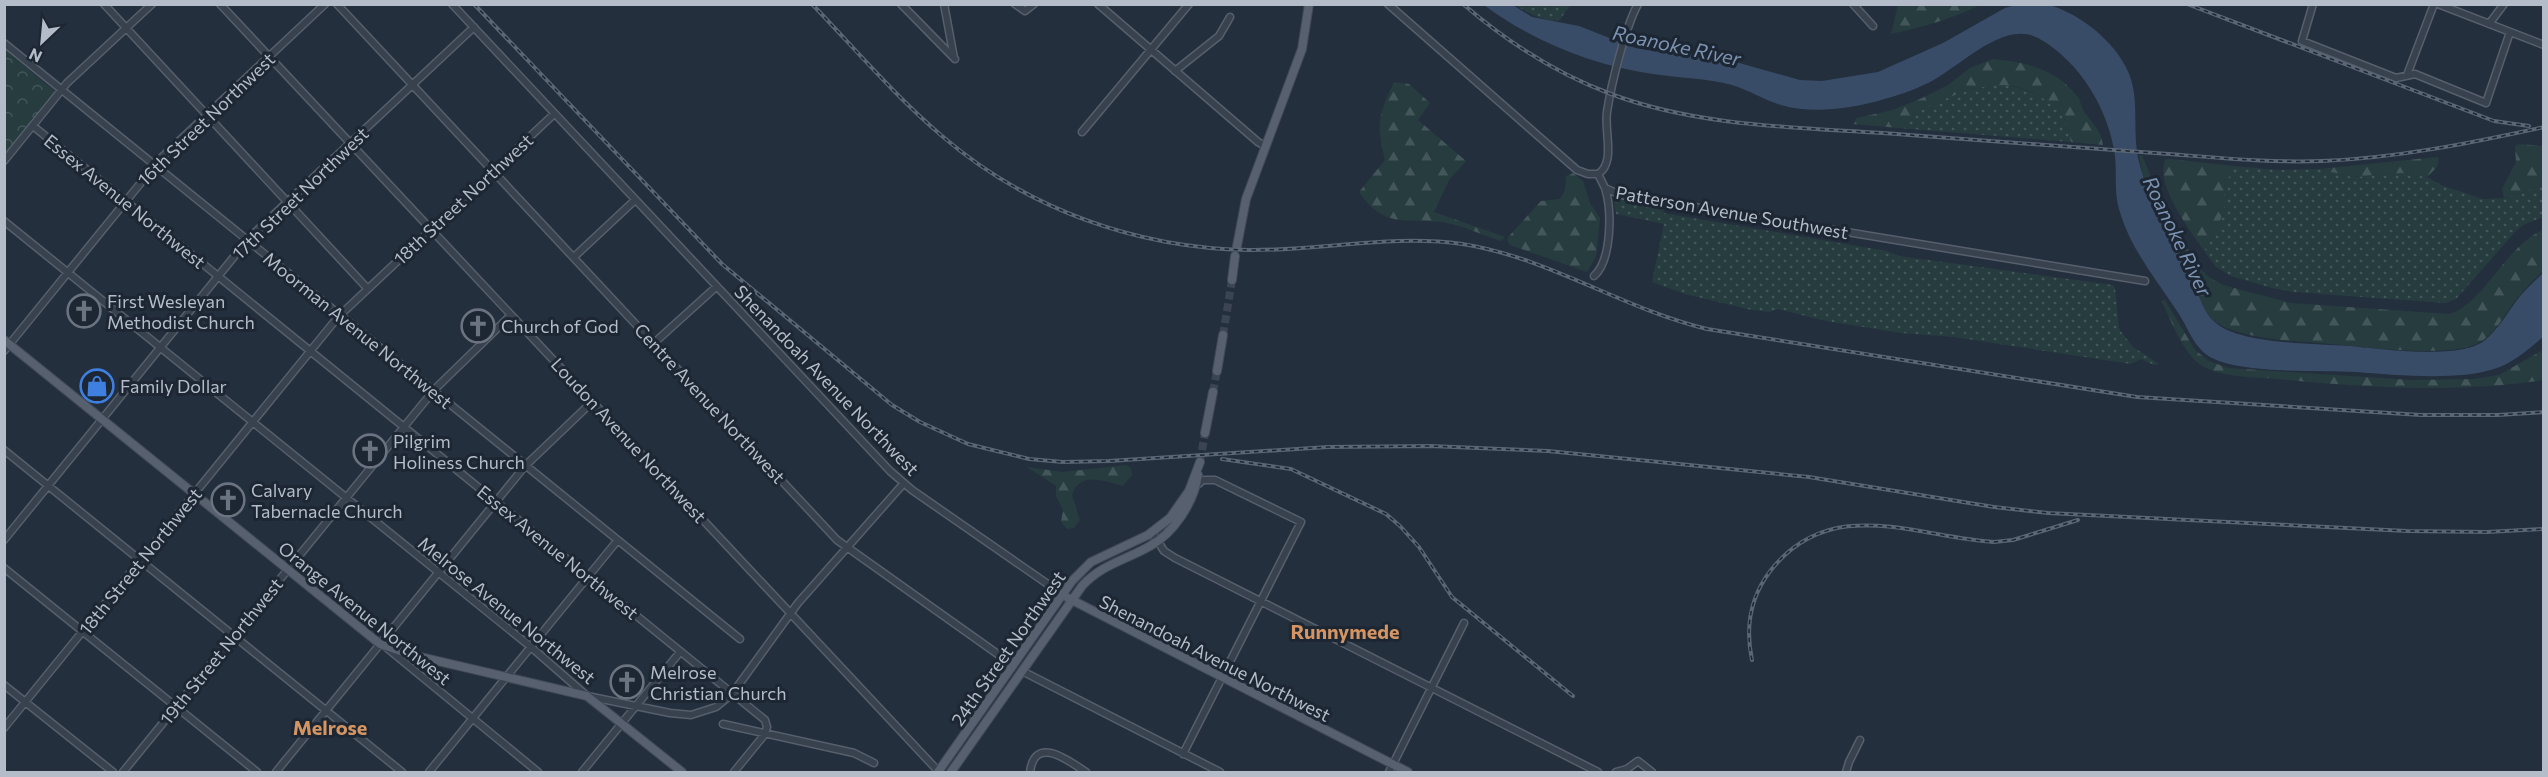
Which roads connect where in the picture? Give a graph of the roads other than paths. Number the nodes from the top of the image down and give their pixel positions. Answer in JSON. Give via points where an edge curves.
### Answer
{"nodes":[{"id":1,"x":104,"y":4,"type":"edge"},
{"id":2,"x":152,"y":4,"type":"edge"},
{"id":3,"x":220,"y":4,"type":"edge"},
{"id":4,"x":325,"y":4,"type":"edge"},
{"id":5,"x":336,"y":4,"type":"edge"},
{"id":6,"x":452,"y":4,"type":"edge"},
{"id":7,"x":901,"y":4,"type":"edge"},
{"id":8,"x":944,"y":4,"type":"edge"},
{"id":9,"x":1015,"y":4,"type":"edge"},
{"id":10,"x":1098,"y":4,"type":"edge"},
{"id":11,"x":1190,"y":4,"type":"edge"},
{"id":12,"x":1309,"y":4,"type":"edge"},
{"id":13,"x":1388,"y":4,"type":"edge"},
{"id":14,"x":1638,"y":4,"type":"edge"},
{"id":15,"x":1853,"y":4,"type":"edge"},
{"id":16,"x":2313,"y":4,"type":"edge"},
{"id":17,"x":2436,"y":4,"type":"edge"},
{"id":18,"x":2504,"y":4,"type":"edge"},
{"id":19,"x":1032,"y":7,"type":"edge"},
{"id":20,"x":1230,"y":17,"type":"dead end"},
{"id":21,"x":2489,"y":24,"type":"junction"},
{"id":22,"x":1873,"y":26,"type":"dead end"},
{"id":23,"x":474,"y":27,"type":"junction"},
{"id":24,"x":126,"y":28,"type":"junction"},
{"id":25,"x":2510,"y":32,"type":"junction"},
{"id":26,"x":4,"y":43,"type":"edge"},
{"id":27,"x":2544,"y":45,"type":"edge"},
{"id":28,"x":1151,"y":50,"type":"junction"},
{"id":29,"x":269,"y":57,"type":"junction"},
{"id":30,"x":1175,"y":71,"type":"junction"},
{"id":31,"x":2407,"y":75,"type":"junction"},
{"id":32,"x":412,"y":85,"type":"junction"},
{"id":33,"x":61,"y":90,"type":"junction"},
{"id":34,"x":554,"y":114,"type":"junction"},
{"id":35,"x":206,"y":116,"type":"junction"},
{"id":36,"x":33,"y":126,"type":"junction"},
{"id":37,"x":1082,"y":132,"type":"dead end"},
{"id":38,"x":350,"y":143,"type":"junction"},
{"id":39,"x":1265,"y":146,"type":"junction"},
{"id":40,"x":4,"y":161,"type":"edge"},
{"id":41,"x":155,"y":165,"type":"junction"},
{"id":42,"x":493,"y":171,"type":"junction"},
{"id":43,"x":1598,"y":174,"type":"junction"},
{"id":44,"x":1605,"y":188,"type":"junction"},
{"id":45,"x":635,"y":200,"type":"junction"},
{"id":46,"x":124,"y":201,"type":"junction"},
{"id":47,"x":287,"y":202,"type":"junction"},
{"id":48,"x":4,"y":221,"type":"edge"},
{"id":49,"x":430,"y":230,"type":"junction"},
{"id":50,"x":247,"y":240,"type":"junction"},
{"id":51,"x":1237,"y":246,"type":"dead end"},
{"id":52,"x":1235,"y":256,"type":"dead end"},
{"id":53,"x":574,"y":257,"type":"junction"},
{"id":54,"x":68,"y":272,"type":"junction"},
{"id":55,"x":217,"y":276,"type":"junction"},
{"id":56,"x":1594,"y":276,"type":"dead end"},
{"id":57,"x":1232,"y":280,"type":"tunnel mouth"},
{"id":58,"x":2145,"y":281,"type":"dead end"},
{"id":59,"x":716,"y":287,"type":"junction"},
{"id":60,"x":367,"y":288,"type":"junction"},
{"id":61,"x":340,"y":315,"type":"junction"},
{"id":62,"x":511,"y":315,"type":"junction"},
{"id":63,"x":1223,"y":335,"type":"tunnel mouth"},
{"id":64,"x":654,"y":343,"type":"junction"},
{"id":65,"x":6,"y":346,"type":"edge"},
{"id":66,"x":160,"y":347,"type":"junction"},
{"id":67,"x":310,"y":351,"type":"junction"},
{"id":68,"x":1217,"y":371,"type":"tunnel mouth"},
{"id":69,"x":434,"y":390,"type":"junction"},
{"id":70,"x":1213,"y":392,"type":"tunnel mouth"},
{"id":71,"x":592,"y":402,"type":"junction"},
{"id":72,"x":102,"y":419,"type":"junction"},
{"id":73,"x":253,"y":422,"type":"junction"},
{"id":74,"x":403,"y":427,"type":"junction"},
{"id":75,"x":1205,"y":433,"type":"tunnel mouth"},
{"id":76,"x":4,"y":450,"type":"edge"},
{"id":77,"x":525,"y":466,"type":"junction"},
{"id":78,"x":904,"y":483,"type":"junction"},
{"id":79,"x":48,"y":485,"type":"junction"},
{"id":80,"x":1196,"y":486,"type":"junction"},
{"id":81,"x":195,"y":494,"type":"junction"},
{"id":82,"x":346,"y":498,"type":"junction"},
{"id":83,"x":496,"y":502,"type":"junction"},
{"id":84,"x":1152,"y":532,"type":"junction"},
{"id":85,"x":4,"y":540,"type":"edge"},
{"id":86,"x":617,"y":541,"type":"junction"},
{"id":87,"x":1157,"y":542,"type":"junction"},
{"id":88,"x":847,"y":548,"type":"junction"},
{"id":89,"x":141,"y":561,"type":"junction"},
{"id":90,"x":4,"y":568,"type":"edge"},
{"id":91,"x":287,"y":569,"type":"junction"},
{"id":92,"x":438,"y":572,"type":"junction"},
{"id":93,"x":588,"y":577,"type":"junction"},
{"id":94,"x":1062,"y":594,"type":"junction"},
{"id":95,"x":1072,"y":601,"type":"junction"},
{"id":96,"x":1260,"y":602,"type":"junction"},
{"id":97,"x":790,"y":614,"type":"junction"},
{"id":98,"x":1464,"y":623,"type":"dead end"},
{"id":99,"x":83,"y":632,"type":"junction"},
{"id":100,"x":234,"y":636,"type":"junction"},
{"id":101,"x":740,"y":639,"type":"dead end"},
{"id":102,"x":383,"y":646,"type":"junction"},
{"id":103,"x":531,"y":647,"type":"junction"},
{"id":104,"x":680,"y":652,"type":"junction"},
{"id":105,"x":1013,"y":665,"type":"junction"},
{"id":106,"x":1022,"y":671,"type":"junction"},
{"id":107,"x":508,"y":676,"type":"junction"},
{"id":108,"x":1222,"y":678,"type":"junction"},
{"id":109,"x":4,"y":685,"type":"edge"},
{"id":110,"x":1432,"y":688,"type":"junction"},
{"id":111,"x":732,"y":694,"type":"junction"},
{"id":112,"x":587,"y":696,"type":"junction"},
{"id":113,"x":26,"y":702,"type":"junction"},
{"id":114,"x":638,"y":706,"type":"junction"},
{"id":115,"x":176,"y":707,"type":"junction"},
{"id":116,"x":326,"y":711,"type":"junction"},
{"id":117,"x":473,"y":719,"type":"junction"},
{"id":118,"x":622,"y":723,"type":"junction"},
{"id":119,"x":723,"y":724,"type":"dead end"},
{"id":120,"x":4,"y":728,"type":"edge"},
{"id":121,"x":765,"y":734,"type":"junction"},
{"id":122,"x":1860,"y":740,"type":"dead end"},
{"id":123,"x":1183,"y":754,"type":"junction"},
{"id":124,"x":874,"y":763,"type":"dead end"},
{"id":125,"x":1391,"y":769,"type":"edge"},
{"id":126,"x":1627,"y":771,"type":"edge"},
{"id":127,"x":113,"y":772,"type":"edge"},
{"id":128,"x":123,"y":772,"type":"edge"},
{"id":129,"x":257,"y":772,"type":"edge"},
{"id":130,"x":276,"y":772,"type":"edge"},
{"id":131,"x":402,"y":772,"type":"edge"},
{"id":132,"x":429,"y":772,"type":"edge"},
{"id":133,"x":538,"y":772,"type":"edge"},
{"id":134,"x":582,"y":772,"type":"edge"},
{"id":135,"x":682,"y":772,"type":"edge"},
{"id":136,"x":734,"y":772,"type":"edge"},
{"id":137,"x":938,"y":772,"type":"edge"},
{"id":138,"x":951,"y":772,"type":"edge"},
{"id":139,"x":1030,"y":772,"type":"edge"},
{"id":140,"x":1086,"y":772,"type":"edge"},
{"id":141,"x":1220,"y":772,"type":"edge"},
{"id":142,"x":1408,"y":772,"type":"edge"},
{"id":143,"x":1598,"y":772,"type":"edge"},
{"id":144,"x":1616,"y":772,"type":"edge"},
{"id":145,"x":1652,"y":772,"type":"edge"},
{"id":146,"x":1846,"y":772,"type":"edge"}],
"edges":[{"from":1,"to":24,"type":"street"},
{"from":2,"to":24,"type":"street"},
{"from":3,"to":29,"type":"street","name":"Loudon Avenue Northwest"},
{"from":4,"to":29,"type":"street","name":"16th Street Northwest"},
{"from":5,"to":32,"type":"street","name":"Centre Avenue Northwest"},
{"from":6,"to":23,"type":"street","name":"Shenandoah Avenue Northwest"},
{"from":7,"to":8,"type":"street","via":[[955,59]]},
{"from":9,"to":19,"type":"street","via":[[1021,10]]},
{"from":10,"to":28,"type":"street"},
{"from":11,"to":28,"type":"street"},
{"from":12,"to":39,"type":"main road","via":[[1297,67]]},
{"from":13,"to":43,"type":"street","name":"Patterson Avenue Southwest","via":[[1577,170]]},
{"from":14,"to":43,"type":"street","via":[[1614,78],[1606,120],[1608,160]]},
{"from":15,"to":22,"type":"street"},
{"from":16,"to":31,"type":"street","via":[[2302,42],[2396,78]]},
{"from":17,"to":21,"type":"street"},
{"from":17,"to":31,"type":"street"},
{"from":18,"to":21,"type":"street"},
{"from":20,"to":30,"type":"street","via":[[1219,36]]},
{"from":21,"to":25,"type":"street"},
{"from":23,"to":32,"type":"street","name":"17th Street Northwest"},
{"from":23,"to":34,"type":"street","name":"Shenandoah Avenue Northwest"},
{"from":24,"to":33,"type":"street"},
{"from":24,"to":35,"type":"street"},
{"from":25,"to":27,"type":"street"},
{"from":25,"to":31,"type":"street","via":[[2486,103],[2415,74]]},
{"from":26,"to":33,"type":"street","name":"Moorman Avenue Northwest"},
{"from":28,"to":30,"type":"street"},
{"from":28,"to":37,"type":"street"},
{"from":29,"to":35,"type":"street","name":"16th Street Northwest"},
{"from":29,"to":38,"type":"street","name":"Loudon Avenue Northwest"},
{"from":30,"to":39,"type":"street"},
{"from":32,"to":38,"type":"street","name":"17th Street Northwest"},
{"from":32,"to":42,"type":"street","name":"Centre Avenue Northwest"},
{"from":33,"to":36,"type":"street"},
{"from":33,"to":41,"type":"street","name":"Moorman Avenue Northwest"},
{"from":34,"to":42,"type":"street","name":"18th Street Northwest"},
{"from":34,"to":45,"type":"street","name":"Shenandoah Avenue Northwest"},
{"from":35,"to":41,"type":"street","name":"16th Street Northwest"},
{"from":35,"to":47,"type":"street"},
{"from":36,"to":40,"type":"street"},
{"from":36,"to":46,"type":"street","name":"Essex Avenue Northwest"},
{"from":38,"to":47,"type":"street","name":"17th Street Northwest"},
{"from":38,"to":49,"type":"street","name":"Loudon Avenue Northwest"},
{"from":39,"to":51,"type":"main road","via":[[1246,199]]},
{"from":41,"to":46,"type":"street","name":"16th Street Northwest"},
{"from":41,"to":50,"type":"street","name":"Moorman Avenue Northwest"},
{"from":42,"to":49,"type":"street","name":"18th Street Northwest"},
{"from":42,"to":53,"type":"street","name":"Centre Avenue Northwest"},
{"from":43,"to":44,"type":"street","name":"Patterson Avenue Southwest"},
{"from":44,"to":56,"type":"street","via":[[1610,209],[1609,232],[1600,269]]},
{"from":44,"to":58,"type":"street","name":"Patterson Avenue Southwest","via":[[1621,195],[1676,205]]},
{"from":45,"to":53,"type":"street"},
{"from":45,"to":59,"type":"street","name":"Shenandoah Avenue Northwest"},
{"from":46,"to":54,"type":"street","name":"16th Street Northwest"},
{"from":46,"to":55,"type":"street","name":"Essex Avenue Northwest"},
{"from":47,"to":50,"type":"street","name":"17th Street Northwest"},
{"from":47,"to":60,"type":"street"},
{"from":48,"to":54,"type":"street","name":"Melrose Avenue Northwest"},
{"from":49,"to":60,"type":"street","name":"18th Street Northwest"},
{"from":49,"to":62,"type":"street","name":"Loudon Avenue Northwest"},
{"from":50,"to":55,"type":"street","name":"17th Street Northwest"},
{"from":50,"to":61,"type":"street","name":"Moorman Avenue Northwest"},
{"from":52,"to":57,"type":"main road"},
{"from":53,"to":64,"type":"street","name":"Centre Avenue Northwest"},
{"from":54,"to":65,"type":"street","name":"16th Street Northwest"},
{"from":54,"to":66,"type":"street","name":"Melrose Avenue Northwest"},
{"from":55,"to":66,"type":"street","name":"17th Street Northwest"},
{"from":55,"to":67,"type":"street","name":"Essex Avenue Northwest"},
{"from":59,"to":64,"type":"street"},
{"from":59,"to":78,"type":"street","name":"Shenandoah Avenue Northwest"},
{"from":60,"to":61,"type":"street","name":"18th Street Northwest"},
{"from":61,"to":67,"type":"street","name":"18th Street Northwest"},
{"from":61,"to":69,"type":"street","name":"Moorman Avenue Northwest"},
{"from":62,"to":69,"type":"street","name":"19th Street Northwest"},
{"from":62,"to":71,"type":"street","name":"Loudon Avenue Northwest"},
{"from":63,"to":68,"type":"main road"},
{"from":64,"to":88,"type":"street","name":"Centre Avenue Northwest"},
{"from":65,"to":72,"type":"main road","name":"Orange Avenue Northwest"},
{"from":66,"to":72,"type":"street","name":"17th Street Northwest"},
{"from":66,"to":73,"type":"street","name":"Melrose Avenue Northwest"},
{"from":67,"to":73,"type":"street","name":"18th Street Northwest"},
{"from":67,"to":74,"type":"street","name":"Essex Avenue Northwest"},
{"from":69,"to":74,"type":"street","name":"19th Street Northwest"},
{"from":69,"to":77,"type":"street","name":"Moorman Avenue Northwest"},
{"from":70,"to":75,"type":"main road"},
{"from":71,"to":77,"type":"street"},
{"from":71,"to":97,"type":"street","name":"Loudon Avenue Northwest"},
{"from":72,"to":79,"type":"street","name":"17th Street Northwest"},
{"from":72,"to":81,"type":"main road","name":"Orange Avenue Northwest"},
{"from":73,"to":81,"type":"street","name":"18th Street Northwest"},
{"from":73,"to":82,"type":"street","name":"Melrose Avenue Northwest"},
{"from":74,"to":82,"type":"street","name":"19th Street Northwest"},
{"from":74,"to":83,"type":"street","name":"Essex Avenue Northwest"},
{"from":76,"to":79,"type":"street"},
{"from":77,"to":83,"type":"street"},
{"from":77,"to":86,"type":"street","name":"Moorman Avenue Northwest"},
{"from":78,"to":88,"type":"street"},
{"from":78,"to":94,"type":"street","name":"Shenandoah Avenue Northwest"},
{"from":79,"to":85,"type":"street","name":"17th Street Northwest"},
{"from":79,"to":89,"type":"street"},
{"from":80,"to":84,"type":"main road","name":"24th Street Northwest","via":[[1200,462],[1182,503]]},
{"from":80,"to":87,"type":"main road","name":"24th Street Northwest","via":[[1183,513]]},
{"from":80,"to":96,"type":"street","via":[[1203,480],[1215,480],[1300,522]]},
{"from":81,"to":89,"type":"street","name":"18th Street Northwest"},
{"from":81,"to":91,"type":"main road","name":"Orange Avenue Northwest"},
{"from":82,"to":91,"type":"street","name":"19th Street Northwest"},
{"from":82,"to":92,"type":"street","name":"Melrose Avenue Northwest"},
{"from":83,"to":92,"type":"street"},
{"from":83,"to":93,"type":"street","name":"Essex Avenue Northwest"},
{"from":84,"to":87,"type":"street"},
{"from":84,"to":94,"type":"main road","name":"24th Street Northwest","via":[[1091,562]]},
{"from":86,"to":93,"type":"street"},
{"from":86,"to":101,"type":"street","name":"Moorman Avenue Northwest"},
{"from":87,"to":95,"type":"main road","name":"24th Street Northwest","via":[[1097,572]]},
{"from":87,"to":96,"type":"street","via":[[1175,558]]},
{"from":88,"to":97,"type":"street"},
{"from":88,"to":105,"type":"street","name":"Centre Avenue Northwest"},
{"from":89,"to":99,"type":"street","name":"18th Street Northwest"},
{"from":89,"to":100,"type":"street"},
{"from":90,"to":99,"type":"street"},
{"from":91,"to":100,"type":"street","name":"19th Street Northwest"},
{"from":91,"to":102,"type":"main road","name":"Orange Avenue Northwest"},
{"from":92,"to":102,"type":"street"},
{"from":92,"to":103,"type":"street","name":"Melrose Avenue Northwest"},
{"from":93,"to":103,"type":"street"},
{"from":93,"to":104,"type":"street","name":"Essex Avenue Northwest"},
{"from":94,"to":95,"type":"main road","name":"Shenandoah Avenue Northwest"},
{"from":94,"to":105,"type":"main road","name":"24th Street Northwest"},
{"from":95,"to":106,"type":"main road","name":"24th Street Northwest"},
{"from":95,"to":108,"type":"main road","name":"Shenandoah Avenue Northwest"},
{"from":96,"to":108,"type":"street"},
{"from":96,"to":110,"type":"street"},
{"from":97,"to":111,"type":"street"},
{"from":97,"to":137,"type":"street","name":"Loudon Avenue Northwest"},
{"from":98,"to":110,"type":"street"},
{"from":99,"to":113,"type":"street","name":"18th Street Northwest"},
{"from":99,"to":115,"type":"street"},
{"from":100,"to":115,"type":"street","name":"19th Street Northwest"},
{"from":100,"to":116,"type":"street"},
{"from":102,"to":107,"type":"main road"},
{"from":102,"to":116,"type":"street"},
{"from":102,"to":117,"type":"street","name":"Orange Avenue Northwest"},
{"from":103,"to":107,"type":"street"},
{"from":103,"to":112,"type":"street","name":"Melrose Avenue Northwest"},
{"from":104,"to":111,"type":"street","name":"Essex Avenue Northwest"},
{"from":104,"to":114,"type":"street"},
{"from":105,"to":137,"type":"main road","name":"24th Street Northwest"},
{"from":106,"to":123,"type":"street"},
{"from":106,"to":138,"type":"main road","name":"24th Street Northwest"},
{"from":107,"to":112,"type":"main road"},
{"from":107,"to":117,"type":"street"},
{"from":108,"to":123,"type":"street"},
{"from":108,"to":125,"type":"main road","name":"Shenandoah Avenue Northwest"},
{"from":109,"to":113,"type":"street"},
{"from":110,"to":125,"type":"street"},
{"from":110,"to":143,"type":"street"},
{"from":111,"to":114,"type":"street","via":[[716,707],[700,713]]},
{"from":111,"to":121,"type":"street","name":"Essex Avenue Northwest","via":[[765,720]]},
{"from":112,"to":114,"type":"street"},
{"from":112,"to":118,"type":"main road","name":"Melrose Avenue Northwest"},
{"from":113,"to":120,"type":"street","name":"18th Street Northwest"},
{"from":113,"to":127,"type":"street"},
{"from":114,"to":118,"type":"street"},
{"from":115,"to":128,"type":"street","name":"19th Street Northwest"},
{"from":115,"to":129,"type":"street"},
{"from":116,"to":130,"type":"street"},
{"from":116,"to":131,"type":"street"},
{"from":117,"to":132,"type":"street"},
{"from":117,"to":133,"type":"street","name":"Orange Avenue Northwest"},
{"from":118,"to":134,"type":"street"},
{"from":118,"to":135,"type":"main road","name":"Melrose Avenue Northwest"},
{"from":119,"to":121,"type":"street"},
{"from":121,"to":124,"type":"street","via":[[854,753]]},
{"from":121,"to":136,"type":"street"},
{"from":122,"to":146,"type":"street"},
{"from":123,"to":141,"type":"street"},
{"from":125,"to":142,"type":"main road","name":"Shenandoah Avenue Northwest"},
{"from":126,"to":144,"type":"street"},
{"from":126,"to":145,"type":"street","via":[[1638,761]]},
{"from":139,"to":140,"type":"street","via":[[1036,758],[1053,752]]}]}
